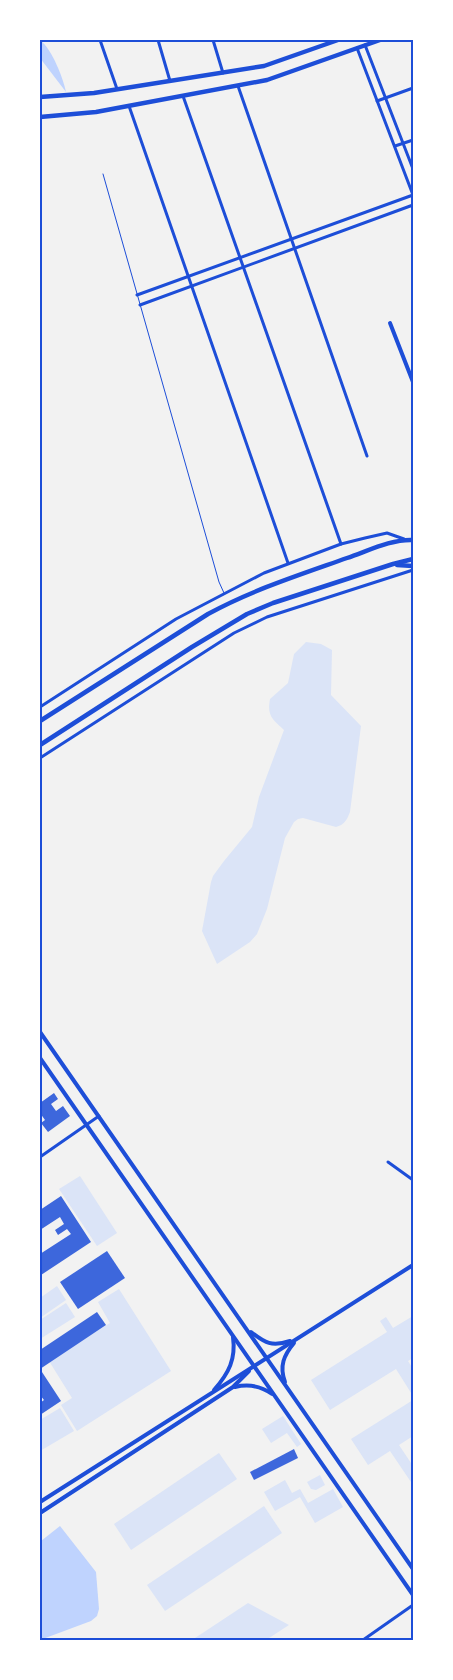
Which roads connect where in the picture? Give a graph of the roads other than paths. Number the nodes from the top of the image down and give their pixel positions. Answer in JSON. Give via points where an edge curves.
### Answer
{"nodes":[{"id":1,"x":100,"y":40,"type":"edge"},
{"id":2,"x":158,"y":40,"type":"edge"},
{"id":3,"x":213,"y":40,"type":"edge"},
{"id":4,"x":338,"y":40,"type":"edge"},
{"id":5,"x":380,"y":40,"type":"edge"},
{"id":6,"x":365,"y":45,"type":"junction"},
{"id":7,"x":357,"y":48,"type":"junction"},
{"id":8,"x":223,"y":73,"type":"junction"},
{"id":9,"x":170,"y":81,"type":"junction"},
{"id":10,"x":238,"y":86,"type":"junction"},
{"id":11,"x":413,"y":88,"type":"edge"},
{"id":12,"x":117,"y":90,"type":"junction"},
{"id":13,"x":183,"y":96,"type":"junction"},
{"id":14,"x":40,"y":97,"type":"edge"},
{"id":15,"x":386,"y":98,"type":"junction"},
{"id":16,"x":377,"y":101,"type":"junction"},
{"id":17,"x":128,"y":106,"type":"junction"},
{"id":18,"x":40,"y":117,"type":"edge"},
{"id":19,"x":413,"y":140,"type":"edge"},
{"id":20,"x":403,"y":143,"type":"junction"},
{"id":21,"x":395,"y":146,"type":"junction"},
{"id":22,"x":413,"y":170,"type":"edge"},
{"id":23,"x":103,"y":174,"type":"dead end"},
{"id":24,"x":413,"y":195,"type":"edge"},
{"id":25,"x":413,"y":205,"type":"edge"},
{"id":26,"x":291,"y":239,"type":"junction"},
{"id":27,"x":295,"y":248,"type":"junction"},
{"id":28,"x":240,"y":258,"type":"junction"},
{"id":29,"x":244,"y":267,"type":"junction"},
{"id":30,"x":188,"y":276,"type":"junction"},
{"id":31,"x":191,"y":286,"type":"junction"},
{"id":32,"x":137,"y":295,"type":"junction"},
{"id":33,"x":140,"y":305,"type":"junction"},
{"id":34,"x":390,"y":323,"type":"dead end"},
{"id":35,"x":413,"y":382,"type":"edge"},
{"id":36,"x":367,"y":456,"type":"dead end"},
{"id":37,"x":404,"y":540,"type":"junction"},
{"id":38,"x":413,"y":540,"type":"edge"},
{"id":39,"x":341,"y":544,"type":"junction"},
{"id":40,"x":413,"y":559,"type":"edge"},
{"id":41,"x":288,"y":563,"type":"junction"},
{"id":42,"x":393,"y":564,"type":"junction"},
{"id":43,"x":413,"y":568,"type":"edge"},
{"id":44,"x":224,"y":593,"type":"junction"},
{"id":45,"x":40,"y":707,"type":"edge"},
{"id":46,"x":40,"y":722,"type":"edge"},
{"id":47,"x":40,"y":744,"type":"edge"},
{"id":48,"x":40,"y":758,"type":"edge"},
{"id":49,"x":40,"y":1032,"type":"edge"},
{"id":50,"x":40,"y":1058,"type":"edge"},
{"id":51,"x":99,"y":1116,"type":"junction"},
{"id":52,"x":86,"y":1125,"type":"junction"},
{"id":53,"x":40,"y":1157,"type":"edge"},
{"id":54,"x":388,"y":1162,"type":"dead end"},
{"id":55,"x":413,"y":1180,"type":"edge"},
{"id":56,"x":413,"y":1265,"type":"edge"},
{"id":57,"x":247,"y":1329,"type":"junction"},
{"id":58,"x":232,"y":1335,"type":"junction"},
{"id":59,"x":297,"y":1339,"type":"junction"},
{"id":60,"x":267,"y":1358,"type":"junction"},
{"id":61,"x":254,"y":1366,"type":"junction"},
{"id":62,"x":233,"y":1387,"type":"junction"},
{"id":63,"x":289,"y":1390,"type":"junction"},
{"id":64,"x":211,"y":1393,"type":"junction"},
{"id":65,"x":275,"y":1396,"type":"junction"},
{"id":66,"x":72,"y":1482,"type":"junction"},
{"id":67,"x":77,"y":1489,"type":"junction"},
{"id":68,"x":40,"y":1502,"type":"edge"},
{"id":69,"x":40,"y":1513,"type":"edge"},
{"id":70,"x":413,"y":1569,"type":"edge"},
{"id":71,"x":413,"y":1595,"type":"edge"},
{"id":72,"x":413,"y":1605,"type":"edge"},
{"id":73,"x":363,"y":1640,"type":"edge"}],
"edges":[{"from":1,"to":12,"type":"street"},
{"from":2,"to":9,"type":"street"},
{"from":3,"to":8,"type":"street"},
{"from":4,"to":8,"type":"main road","via":[[264,66]]},
{"from":5,"to":6,"type":"main road"},
{"from":6,"to":7,"type":"main road"},
{"from":6,"to":15,"type":"street"},
{"from":7,"to":10,"type":"main road","via":[[267,80]]},
{"from":7,"to":16,"type":"street"},
{"from":8,"to":9,"type":"main road"},
{"from":9,"to":12,"type":"main road"},
{"from":10,"to":13,"type":"main road"},
{"from":10,"to":26,"type":"street"},
{"from":11,"to":15,"type":"street"},
{"from":12,"to":14,"type":"main road"},
{"from":13,"to":17,"type":"main road"},
{"from":13,"to":28,"type":"street"},
{"from":15,"to":16,"type":"street"},
{"from":15,"to":20,"type":"street"},
{"from":16,"to":21,"type":"street"},
{"from":17,"to":18,"type":"main road"},
{"from":17,"to":30,"type":"street"},
{"from":19,"to":20,"type":"street"},
{"from":20,"to":21,"type":"street"},
{"from":20,"to":22,"type":"street"},
{"from":21,"to":24,"type":"street"},
{"from":23,"to":32,"type":"lane"},
{"from":24,"to":26,"type":"street"},
{"from":25,"to":27,"type":"street"},
{"from":26,"to":27,"type":"street"},
{"from":26,"to":28,"type":"street"},
{"from":27,"to":29,"type":"street"},
{"from":27,"to":36,"type":"street"},
{"from":28,"to":29,"type":"street"},
{"from":28,"to":30,"type":"street"},
{"from":29,"to":31,"type":"street"},
{"from":29,"to":39,"type":"street"},
{"from":30,"to":31,"type":"street"},
{"from":30,"to":32,"type":"street"},
{"from":31,"to":33,"type":"street"},
{"from":31,"to":41,"type":"street"},
{"from":32,"to":33,"type":"lane"},
{"from":33,"to":44,"type":"lane"},
{"from":34,"to":35,"type":"street"},
{"from":37,"to":38,"type":"main road"},
{"from":37,"to":39,"type":"street","via":[[387,533]]},
{"from":37,"to":46,"type":"main road","via":[[236,599],[201,618]]},
{"from":39,"to":41,"type":"street"},
{"from":40,"to":42,"type":"main road"},
{"from":41,"to":44,"type":"street"},
{"from":42,"to":43,"type":"main road"},
{"from":42,"to":47,"type":"main road","via":[[247,614]]},
{"from":43,"to":48,"type":"street","via":[[268,617],[234,633]]},
{"from":44,"to":45,"type":"street","via":[[176,619]]},
{"from":49,"to":51,"type":"street"},
{"from":50,"to":52,"type":"street"},
{"from":51,"to":52,"type":"street"},
{"from":51,"to":57,"type":"street"},
{"from":52,"to":53,"type":"street"},
{"from":52,"to":58,"type":"street"},
{"from":54,"to":55,"type":"street"},
{"from":56,"to":59,"type":"street"},
{"from":57,"to":59,"type":"street","via":[[263,1342],[273,1344]]},
{"from":57,"to":60,"type":"street"},
{"from":58,"to":61,"type":"street"},
{"from":58,"to":64,"type":"street","via":[[233,1360]]},
{"from":59,"to":60,"type":"street"},
{"from":59,"to":63,"type":"street","via":[[283,1358],[282,1374]]},
{"from":60,"to":61,"type":"street"},
{"from":60,"to":63,"type":"street"},
{"from":61,"to":62,"type":"street"},
{"from":61,"to":64,"type":"street"},
{"from":61,"to":65,"type":"street"},
{"from":62,"to":65,"type":"street","via":[[255,1386]]},
{"from":62,"to":67,"type":"street"},
{"from":63,"to":70,"type":"street"},
{"from":64,"to":66,"type":"street"},
{"from":65,"to":71,"type":"street"},
{"from":66,"to":67,"type":"street"},
{"from":66,"to":68,"type":"street"},
{"from":67,"to":69,"type":"street"},
{"from":72,"to":73,"type":"street"}]}
